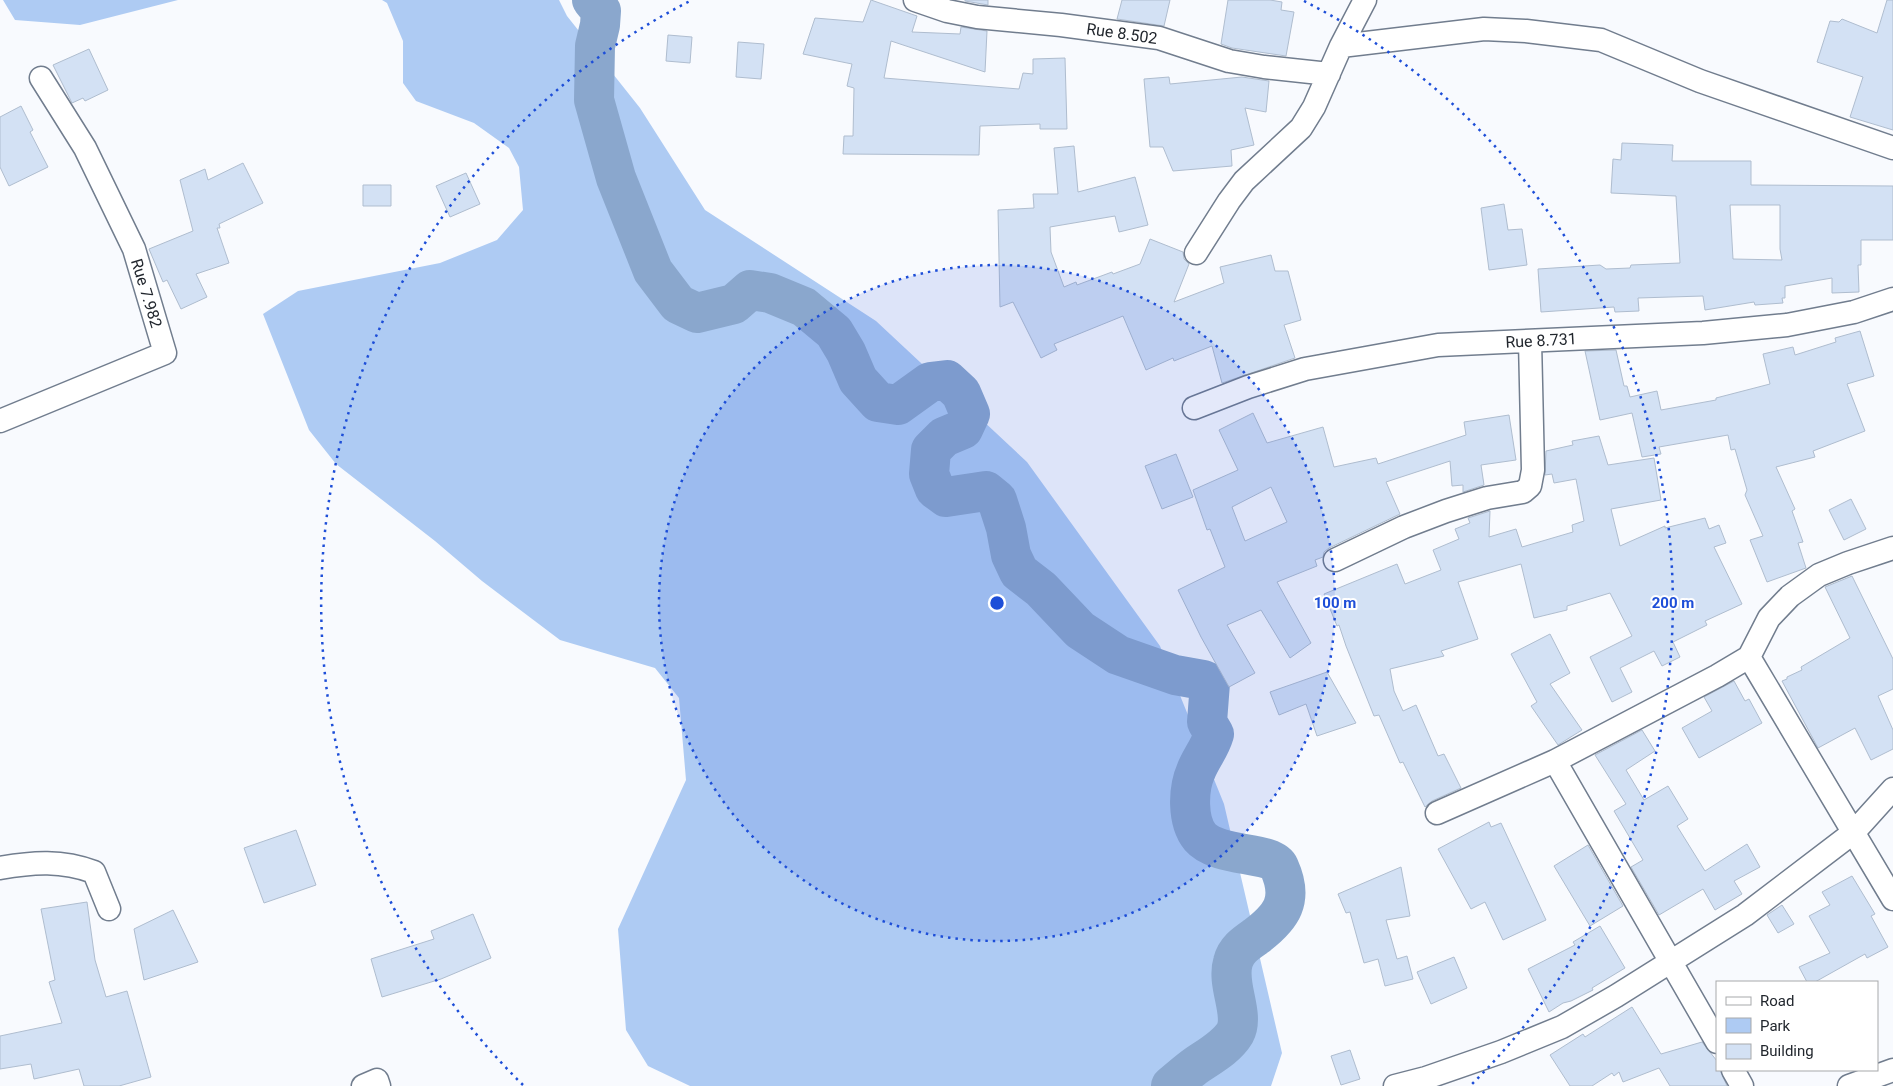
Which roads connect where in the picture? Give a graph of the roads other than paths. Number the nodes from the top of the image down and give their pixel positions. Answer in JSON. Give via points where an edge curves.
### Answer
{"nodes":[{"id":1,"x":914,"y":0,"type":"edge"},
{"id":2,"x":1365,"y":0,"type":"edge"},
{"id":3,"x":1341,"y":46,"type":"junction"},
{"id":4,"x":1329,"y":74,"type":"junction"},
{"id":5,"x":41,"y":78,"type":"dead end"},
{"id":6,"x":1893,"y":148,"type":"edge"},
{"id":7,"x":1196,"y":253,"type":"dead end"},
{"id":8,"x":1893,"y":299,"type":"edge"},
{"id":9,"x":1530,"y":341,"type":"junction"},
{"id":10,"x":1194,"y":408,"type":"dead end"},
{"id":11,"x":0,"y":421,"type":"edge"},
{"id":12,"x":1893,"y":548,"type":"edge"},
{"id":13,"x":1335,"y":560,"type":"dead end"},
{"id":14,"x":1749,"y":657,"type":"junction"},
{"id":15,"x":1555,"y":760,"type":"junction"},
{"id":16,"x":1893,"y":789,"type":"edge"},
{"id":17,"x":1437,"y":813,"type":"dead end"},
{"id":18,"x":1854,"y":832,"type":"junction"},
{"id":19,"x":0,"y":868,"type":"edge"},
{"id":20,"x":1893,"y":899,"type":"edge"},
{"id":21,"x":109,"y":909,"type":"dead end"},
{"id":22,"x":1671,"y":962,"type":"junction"},
{"id":23,"x":1716,"y":1040,"type":"edge"},
{"id":24,"x":1893,"y":1070,"type":"edge"},
{"id":25,"x":1734,"y":1071,"type":"edge"},
{"id":26,"x":1395,"y":1086,"type":"edge"},
{"id":27,"x":1742,"y":1086,"type":"edge"},
{"id":28,"x":1849,"y":1086,"type":"edge"}],
"edges":[{"from":1,"to":4,"type":"street","name":"Rue 8.502","via":[[977,17],[1160,38],[1229,61]]},
{"from":2,"to":3,"type":"street"},
{"from":3,"to":4,"type":"street"},
{"from":3,"to":6,"type":"street","via":[[1484,29],[1601,40],[1700,81]]},
{"from":4,"to":7,"type":"street","via":[[1301,128],[1244,181]]},
{"from":5,"to":11,"type":"street","name":"Rue 7.982","via":[[85,148],[130,241],[165,353]]},
{"from":8,"to":9,"type":"street","name":"Rue 8.731","via":[[1854,312],[1787,325],[1703,333]]},
{"from":9,"to":10,"type":"street","name":"Rue 8.731","via":[[1438,345],[1305,369]]},
{"from":9,"to":13,"type":"street","via":[[1533,470],[1530,486],[1522,492],[1487,498],[1446,511]]},
{"from":12,"to":14,"type":"street","via":[[1819,575],[1790,596],[1769,618]]},
{"from":14,"to":15,"type":"street"},
{"from":14,"to":18,"type":"street"},
{"from":15,"to":17,"type":"street"},
{"from":15,"to":22,"type":"street"},
{"from":16,"to":18,"type":"street"},
{"from":18,"to":20,"type":"street"},
{"from":18,"to":22,"type":"street","via":[[1745,915]]},
{"from":19,"to":21,"type":"street","via":[[51,862],[94,872]]},
{"from":22,"to":23,"type":"street"},
{"from":22,"to":26,"type":"street","via":[[1562,1027],[1501,1052]]},
{"from":24,"to":28,"type":"street"},
{"from":25,"to":27,"type":"street"}]}
